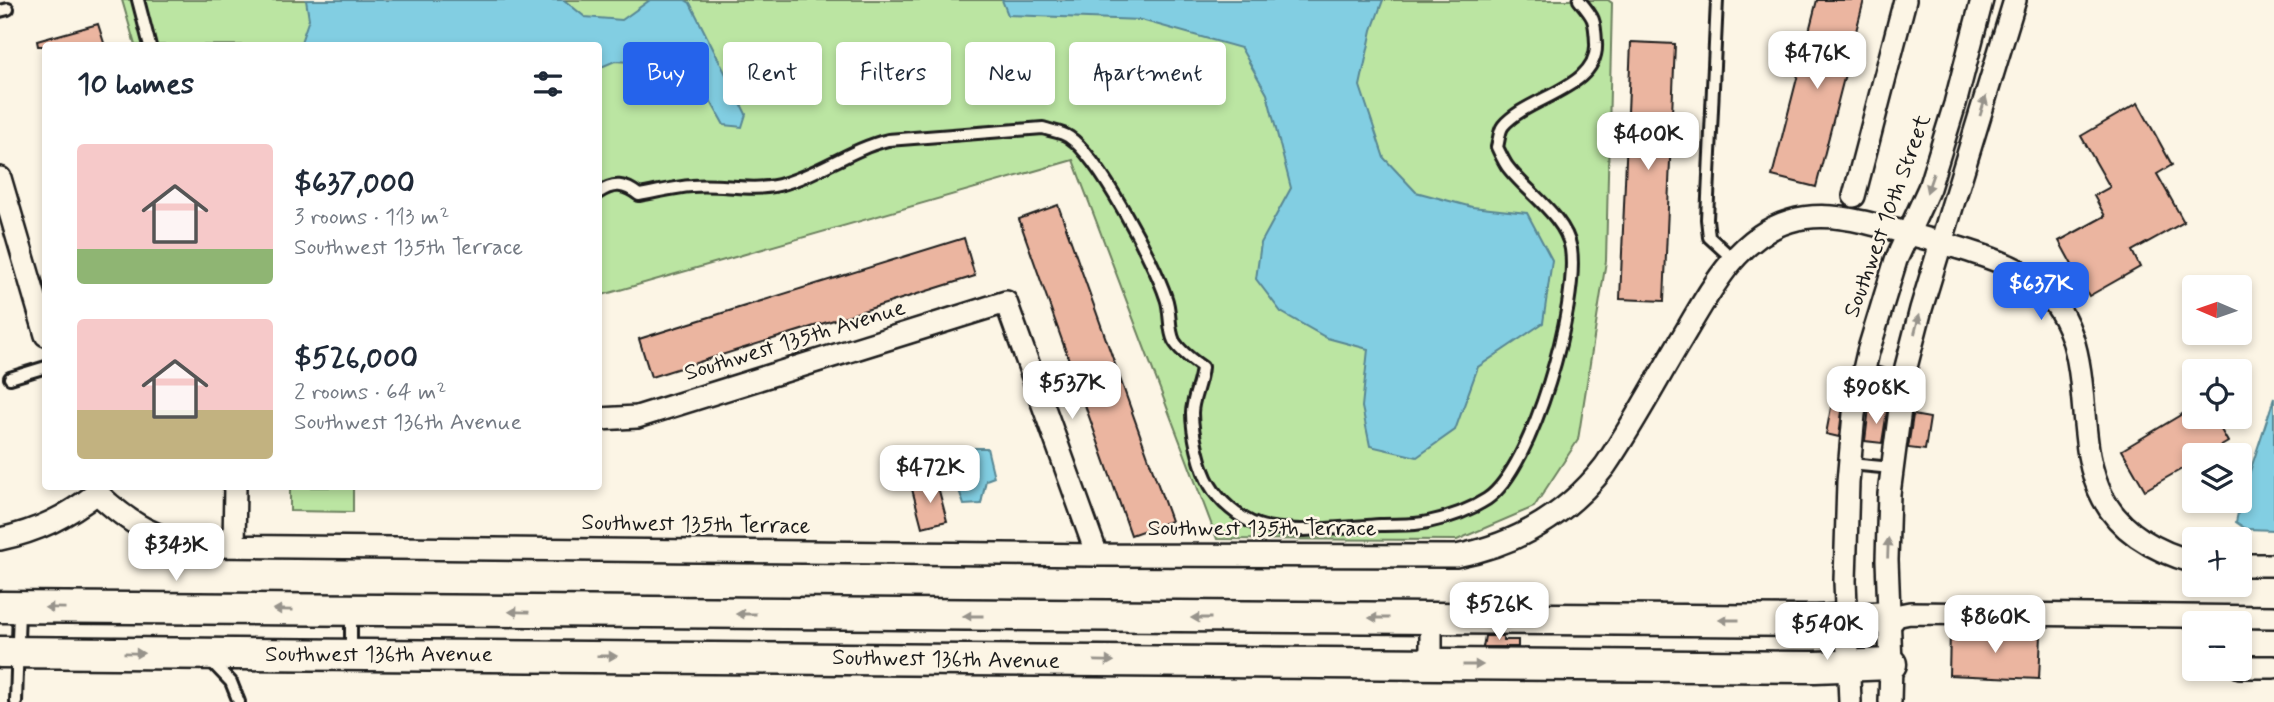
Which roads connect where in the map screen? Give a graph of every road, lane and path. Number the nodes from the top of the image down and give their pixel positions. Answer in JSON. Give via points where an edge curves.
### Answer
{"nodes":[{"id":1,"x":138,"y":0,"type":"edge"},
{"id":2,"x":1579,"y":0,"type":"edge"},
{"id":3,"x":1717,"y":0,"type":"edge"},
{"id":4,"x":1905,"y":0,"type":"edge"},
{"id":5,"x":1982,"y":0,"type":"edge"},
{"id":6,"x":2015,"y":0,"type":"edge"},
{"id":7,"x":149,"y":42,"type":"edge"},
{"id":8,"x":0,"y":178,"type":"edge"},
{"id":9,"x":602,"y":190,"type":"edge"},
{"id":10,"x":1854,"y":197,"type":"dead end"},
{"id":11,"x":1909,"y":234,"type":"junction"},
{"id":12,"x":1942,"y":243,"type":"junction"},
{"id":13,"x":1734,"y":260,"type":"junction"},
{"id":14,"x":42,"y":321,"type":"edge"},
{"id":15,"x":42,"y":368,"type":"edge"},
{"id":16,"x":1863,"y":370,"type":"junction"},
{"id":17,"x":10,"y":378,"type":"dead end"},
{"id":18,"x":1904,"y":381,"type":"junction"},
{"id":19,"x":602,"y":419,"type":"edge"},
{"id":20,"x":1850,"y":464,"type":"junction"},
{"id":21,"x":1892,"y":468,"type":"junction"},
{"id":22,"x":96,"y":490,"type":"edge"},
{"id":23,"x":235,"y":490,"type":"edge"},
{"id":24,"x":0,"y":539,"type":"edge"},
{"id":25,"x":233,"y":546,"type":"junction"},
{"id":26,"x":1097,"y":555,"type":"junction"},
{"id":27,"x":2182,"y":558,"type":"edge"},
{"id":28,"x":2252,"y":565,"type":"edge"},
{"id":29,"x":2274,"y":565,"type":"edge"},
{"id":30,"x":9,"y":607,"type":"edge"},
{"id":31,"x":351,"y":611,"type":"junction"},
{"id":32,"x":1890,"y":617,"type":"junction"},
{"id":33,"x":2274,"y":617,"type":"edge"},
{"id":34,"x":1431,"y":618,"type":"junction"},
{"id":35,"x":2252,"y":618,"type":"edge"},
{"id":36,"x":2182,"y":619,"type":"edge"},
{"id":37,"x":1847,"y":621,"type":"junction"},
{"id":38,"x":9,"y":651,"type":"edge"},
{"id":39,"x":204,"y":653,"type":"junction"},
{"id":40,"x":351,"y":654,"type":"junction"},
{"id":41,"x":1431,"y":664,"type":"junction"},
{"id":42,"x":1891,"y":664,"type":"junction"},
{"id":43,"x":1848,"y":665,"type":"junction"},
{"id":44,"x":2252,"y":667,"type":"edge"},
{"id":45,"x":2274,"y":667,"type":"edge"},
{"id":46,"x":16,"y":702,"type":"edge"},
{"id":47,"x":239,"y":702,"type":"edge"},
{"id":48,"x":1850,"y":702,"type":"edge"},
{"id":49,"x":1890,"y":702,"type":"edge"}],
"edges":[{"from":1,"to":7,"type":"lane"},
{"from":2,"to":9,"type":"lane","via":[[1595,21],[1597,53],[1583,77],[1524,109],[1502,128],[1497,147],[1507,166],[1558,220],[1571,248],[1569,298],[1549,385],[1527,445],[1507,480],[1488,499],[1426,523],[1293,529],[1258,525],[1233,511],[1209,485],[1197,446],[1192,411],[1202,367],[1174,340],[1167,300],[1152,264],[1083,150],[1067,136],[1043,128],[888,140],[867,145],[831,166],[764,188],[693,185],[639,195],[626,185]]},
{"from":3,"to":13,"type":"lane","via":[[1707,219],[1709,237]]},
{"from":4,"to":10,"type":"street"},
{"from":5,"to":11,"type":"street","name":"Southwest 10th Street","one_way":true,"via":[[1955,104]]},
{"from":12,"to":6,"type":"street","one_way":true},
{"from":8,"to":14,"type":"street"},
{"from":11,"to":12,"type":"street","name":"Southwest 135th Terrace"},
{"from":11,"to":13,"type":"street","name":"Southwest 135th Terrace","via":[[1850,219],[1801,219],[1758,236]]},
{"from":11,"to":16,"type":"street","name":"Southwest 10th Street","via":[[1896,260]]},
{"from":18,"to":12,"type":"street","one_way":true},
{"from":12,"to":27,"type":"street","name":"Southwest 135th Terrace","via":[[2017,270],[2049,297],[2071,330],[2082,375],[2086,444],[2100,494],[2137,536]]},
{"from":13,"to":26,"type":"street","name":"Southwest 135th Terrace","via":[[1605,466],[1562,511],[1526,534],[1456,556]]},
{"from":15,"to":17,"type":"lane"},
{"from":16,"to":18,"type":"lane"},
{"from":16,"to":20,"type":"street","name":"Southwest 10th Street"},
{"from":18,"to":21,"type":"street"},
{"from":19,"to":26,"type":"street","name":"Southwest 135th Avenue","via":[[637,417],[1006,302]]},
{"from":20,"to":21,"type":"lane"},
{"from":20,"to":37,"type":"street","name":"Southwest 10th Street"},
{"from":32,"to":21,"type":"street","one_way":true,"via":[[1887,561]]},
{"from":22,"to":24,"type":"street","name":"Southwest 135th Terrace","via":[[70,514]]},
{"from":22,"to":25,"type":"street","name":"Southwest 135th Terrace","via":[[121,516],[163,538]]},
{"from":23,"to":25,"type":"street"},
{"from":25,"to":26,"type":"street","name":"Southwest 135th Terrace"},
{"from":28,"to":29,"type":"street"},
{"from":31,"to":30,"type":"street","name":"Southwest 136th Avenue","one_way":true},
{"from":30,"to":38,"type":"lane"},
{"from":34,"to":31,"type":"street","name":"Southwest 136th Avenue","one_way":true},
{"from":31,"to":40,"type":"lane"},
{"from":32,"to":36,"type":"street","via":[[1910,613]]},
{"from":32,"to":37,"type":"street","name":"Southwest 136th Avenue"},
{"from":32,"to":42,"type":"street"},
{"from":33,"to":35,"type":"street"},
{"from":37,"to":34,"type":"street","name":"Southwest 136th Avenue","one_way":true},
{"from":34,"to":41,"type":"street"},
{"from":37,"to":43,"type":"street","name":"Southwest 10th Street"},
{"from":38,"to":39,"type":"street","name":"Southwest 136th Avenue","one_way":true},
{"from":38,"to":46,"type":"lane"},
{"from":39,"to":40,"type":"street","name":"Southwest 136th Avenue"},
{"from":39,"to":47,"type":"lane","via":[[230,682]]},
{"from":40,"to":41,"type":"street","name":"Southwest 136th Avenue","one_way":true},
{"from":41,"to":43,"type":"street","name":"Southwest 136th Avenue","one_way":true},
{"from":42,"to":43,"type":"street","name":"Southwest 136th Avenue"},
{"from":42,"to":49,"type":"street"},
{"from":43,"to":48,"type":"street","name":"Southwest 10th Street"},
{"from":44,"to":45,"type":"street"}]}
